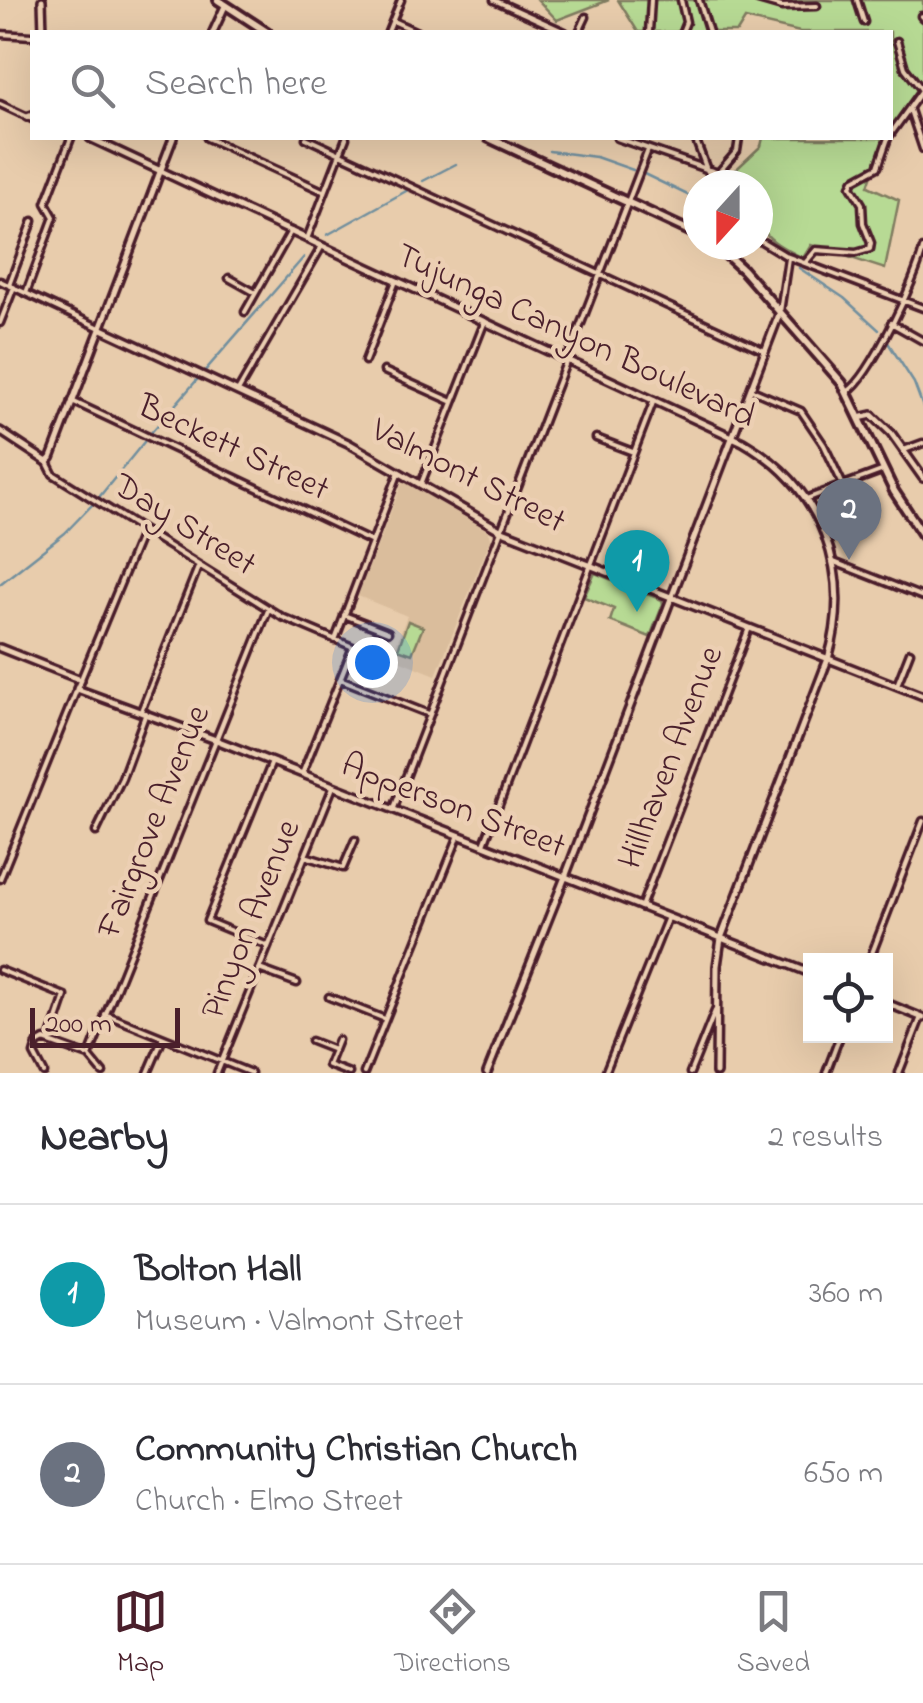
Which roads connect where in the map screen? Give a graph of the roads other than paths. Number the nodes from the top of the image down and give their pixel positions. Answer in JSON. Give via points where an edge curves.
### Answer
{"nodes":[{"id":1,"x":42,"y":0,"type":"edge"},
{"id":2,"x":401,"y":0,"type":"edge"},
{"id":3,"x":494,"y":0,"type":"edge"},
{"id":4,"x":650,"y":0,"type":"edge"},
{"id":5,"x":681,"y":0,"type":"edge"},
{"id":6,"x":699,"y":0,"type":"edge"},
{"id":7,"x":758,"y":0,"type":"edge"},
{"id":8,"x":858,"y":0,"type":"edge"},
{"id":9,"x":223,"y":2,"type":"edge"},
{"id":10,"x":817,"y":6,"type":"dead end"},
{"id":11,"x":586,"y":18,"type":"dead end"},
{"id":12,"x":392,"y":21,"type":"junction"},
{"id":13,"x":864,"y":22,"type":"dead end"},
{"id":14,"x":43,"y":30,"type":"edge"},
{"id":15,"x":214,"y":30,"type":"edge"},
{"id":16,"x":264,"y":30,"type":"edge"},
{"id":17,"x":389,"y":30,"type":"edge"},
{"id":18,"x":413,"y":30,"type":"edge"},
{"id":19,"x":561,"y":30,"type":"edge"},
{"id":20,"x":580,"y":30,"type":"edge"},
{"id":21,"x":650,"y":30,"type":"edge"},
{"id":22,"x":683,"y":30,"type":"edge"},
{"id":23,"x":709,"y":30,"type":"edge"},
{"id":24,"x":0,"y":34,"type":"edge"},
{"id":25,"x":30,"y":36,"type":"edge"},
{"id":26,"x":896,"y":41,"type":"dead end"},
{"id":27,"x":922,"y":90,"type":"edge"},
{"id":28,"x":0,"y":104,"type":"edge"},
{"id":29,"x":910,"y":110,"type":"junction"},
{"id":30,"x":30,"y":117,"type":"edge"},
{"id":31,"x":893,"y":131,"type":"edge"},
{"id":32,"x":69,"y":140,"type":"edge"},
{"id":33,"x":102,"y":140,"type":"edge"},
{"id":34,"x":173,"y":140,"type":"edge"},
{"id":35,"x":211,"y":140,"type":"edge"},
{"id":36,"x":311,"y":140,"type":"edge"},
{"id":37,"x":345,"y":140,"type":"edge"},
{"id":38,"x":493,"y":140,"type":"edge"},
{"id":39,"x":622,"y":140,"type":"edge"},
{"id":40,"x":696,"y":140,"type":"edge"},
{"id":41,"x":739,"y":140,"type":"edge"},
{"id":42,"x":888,"y":140,"type":"edge"},
{"id":43,"x":923,"y":149,"type":"edge"},
{"id":44,"x":648,"y":150,"type":"junction"},
{"id":45,"x":340,"y":153,"type":"junction"},
{"id":46,"x":707,"y":170,"type":"joint"},
{"id":47,"x":722,"y":170,"type":"edge"},
{"id":48,"x":160,"y":172,"type":"junction"},
{"id":49,"x":325,"y":192,"type":"junction"},
{"id":50,"x":628,"y":202,"type":"junction"},
{"id":51,"x":34,"y":221,"type":"dead end"},
{"id":52,"x":683,"y":228,"type":"edge"},
{"id":53,"x":291,"y":232,"type":"junction"},
{"id":54,"x":307,"y":239,"type":"junction"},
{"id":55,"x":322,"y":246,"type":"junction"},
{"id":56,"x":773,"y":248,"type":"edge"},
{"id":57,"x":923,"y":249,"type":"edge"},
{"id":58,"x":788,"y":257,"type":"junction"},
{"id":59,"x":734,"y":260,"type":"edge"},
{"id":60,"x":805,"y":263,"type":"junction"},
{"id":61,"x":601,"y":274,"type":"junction"},
{"id":62,"x":229,"y":278,"type":"dead end"},
{"id":63,"x":396,"y":280,"type":"junction"},
{"id":64,"x":0,"y":281,"type":"edge"},
{"id":65,"x":11,"y":286,"type":"junction"},
{"id":66,"x":254,"y":292,"type":"junction"},
{"id":67,"x":26,"y":293,"type":"junction"},
{"id":68,"x":903,"y":300,"type":"junction"},
{"id":69,"x":923,"y":308,"type":"edge"},
{"id":70,"x":245,"y":312,"type":"dead end"},
{"id":71,"x":780,"y":312,"type":"junction"},
{"id":72,"x":485,"y":321,"type":"junction"},
{"id":73,"x":0,"y":323,"type":"edge"},
{"id":74,"x":891,"y":323,"type":"junction"},
{"id":75,"x":100,"y":328,"type":"junction"},
{"id":76,"x":923,"y":342,"type":"edge"},
{"id":77,"x":768,"y":352,"type":"junction"},
{"id":78,"x":567,"y":358,"type":"junction"},
{"id":79,"x":365,"y":360,"type":"dead end"},
{"id":80,"x":384,"y":371,"type":"dead end"},
{"id":81,"x":752,"y":390,"type":"junction"},
{"id":82,"x":238,"y":391,"type":"junction"},
{"id":83,"x":846,"y":392,"type":"junction"},
{"id":84,"x":654,"y":400,"type":"junction"},
{"id":85,"x":72,"y":402,"type":"junction"},
{"id":86,"x":454,"y":402,"type":"junction"},
{"id":87,"x":860,"y":418,"type":"junction"},
{"id":88,"x":0,"y":431,"type":"edge"},
{"id":89,"x":596,"y":438,"type":"dead end"},
{"id":90,"x":734,"y":438,"type":"junction"},
{"id":91,"x":923,"y":443,"type":"edge"},
{"id":92,"x":904,"y":450,"type":"junction"},
{"id":93,"x":634,"y":453,"type":"junction"},
{"id":94,"x":48,"y":462,"type":"junction"},
{"id":95,"x":884,"y":470,"type":"junction"},
{"id":96,"x":399,"y":472,"type":"junction"},
{"id":97,"x":923,"y":478,"type":"edge"},
{"id":98,"x":420,"y":484,"type":"junction"},
{"id":99,"x":843,"y":485,"type":"junction"},
{"id":100,"x":806,"y":500,"type":"junction"},
{"id":101,"x":142,"y":530,"type":"junction"},
{"id":102,"x":500,"y":530,"type":"junction"},
{"id":103,"x":923,"y":535,"type":"edge"},
{"id":104,"x":372,"y":542,"type":"junction"},
{"id":105,"x":834,"y":562,"type":"junction"},
{"id":106,"x":198,"y":565,"type":"junction"},
{"id":107,"x":591,"y":566,"type":"junction"},
{"id":108,"x":923,"y":597,"type":"edge"},
{"id":109,"x":672,"y":598,"type":"junction"},
{"id":110,"x":268,"y":608,"type":"junction"},
{"id":111,"x":344,"y":615,"type":"junction"},
{"id":112,"x":750,"y":628,"type":"junction"},
{"id":113,"x":388,"y":632,"type":"dead end"},
{"id":114,"x":336,"y":640,"type":"junction"},
{"id":115,"x":0,"y":648,"type":"edge"},
{"id":116,"x":910,"y":652,"type":"dead end"},
{"id":117,"x":828,"y":659,"type":"junction"},
{"id":118,"x":340,"y":679,"type":"junction"},
{"id":119,"x":81,"y":680,"type":"junction"},
{"id":120,"x":897,"y":686,"type":"junction"},
{"id":121,"x":77,"y":689,"type":"junction"},
{"id":122,"x":923,"y":696,"type":"edge"},
{"id":123,"x":143,"y":712,"type":"junction"},
{"id":124,"x":430,"y":714,"type":"junction"},
{"id":125,"x":216,"y":740,"type":"junction"},
{"id":126,"x":272,"y":762,"type":"junction"},
{"id":127,"x":302,"y":774,"type":"junction"},
{"id":128,"x":333,"y":786,"type":"junction"},
{"id":129,"x":393,"y":809,"type":"junction"},
{"id":130,"x":923,"y":820,"type":"edge"},
{"id":131,"x":96,"y":832,"type":"dead end"},
{"id":132,"x":459,"y":835,"type":"junction"},
{"id":133,"x":355,"y":840,"type":"dead end"},
{"id":134,"x":484,"y":845,"type":"junction"},
{"id":135,"x":305,"y":856,"type":"junction"},
{"id":136,"x":566,"y":877,"type":"junction"},
{"id":137,"x":0,"y":878,"type":"edge"},
{"id":138,"x":641,"y":907,"type":"junction"},
{"id":139,"x":668,"y":917,"type":"junction"},
{"id":140,"x":721,"y":938,"type":"junction"},
{"id":141,"x":268,"y":946,"type":"junction"},
{"id":142,"x":872,"y":953,"type":"edge"},
{"id":143,"x":259,"y":968,"type":"junction"},
{"id":144,"x":0,"y":970,"type":"edge"},
{"id":145,"x":803,"y":970,"type":"edge"},
{"id":146,"x":297,"y":983,"type":"dead end"},
{"id":147,"x":330,"y":997,"type":"dead end"},
{"id":148,"x":893,"y":1006,"type":"edge"},
{"id":149,"x":717,"y":1007,"type":"junction"},
{"id":150,"x":105,"y":1014,"type":"junction"},
{"id":151,"x":922,"y":1018,"type":"edge"},
{"id":152,"x":386,"y":1019,"type":"junction"},
{"id":153,"x":163,"y":1038,"type":"junction"},
{"id":154,"x":50,"y":1040,"type":"junction"},
{"id":155,"x":338,"y":1040,"type":"dead end"},
{"id":156,"x":310,"y":1041,"type":"dead end"},
{"id":157,"x":702,"y":1042,"type":"junction"},
{"id":158,"x":716,"y":1042,"type":"junction"},
{"id":159,"x":837,"y":1043,"type":"edge"},
{"id":160,"x":334,"y":1050,"type":"junction"},
{"id":161,"x":89,"y":1056,"type":"junction"},
{"id":162,"x":222,"y":1061,"type":"junction"},
{"id":163,"x":44,"y":1073,"type":"edge"},
{"id":164,"x":102,"y":1073,"type":"edge"},
{"id":165,"x":148,"y":1073,"type":"edge"},
{"id":166,"x":217,"y":1073,"type":"edge"},
{"id":167,"x":252,"y":1073,"type":"edge"},
{"id":168,"x":349,"y":1073,"type":"edge"},
{"id":169,"x":364,"y":1073,"type":"edge"},
{"id":170,"x":487,"y":1073,"type":"edge"},
{"id":171,"x":605,"y":1073,"type":"edge"},
{"id":172,"x":690,"y":1073,"type":"edge"},
{"id":173,"x":716,"y":1073,"type":"edge"},
{"id":174,"x":826,"y":1073,"type":"edge"},
{"id":175,"x":899,"y":1073,"type":"edge"}],
"edges":[{"from":1,"to":14,"type":"street"},
{"from":2,"to":12,"type":"street"},
{"from":3,"to":19,"type":"street"},
{"from":4,"to":21,"type":"street"},
{"from":5,"to":22,"type":"street"},
{"from":6,"to":23,"type":"street"},
{"from":7,"to":10,"type":"street","via":[[782,8]]},
{"from":8,"to":13,"type":"street"},
{"from":9,"to":15,"type":"street"},
{"from":9,"to":16,"type":"main road"},
{"from":11,"to":20,"type":"street"},
{"from":12,"to":17,"type":"street"},
{"from":12,"to":18,"type":"street"},
{"from":24,"to":25,"type":"street"},
{"from":26,"to":27,"type":"street"},
{"from":27,"to":29,"type":"street"},
{"from":28,"to":30,"type":"street"},
{"from":29,"to":31,"type":"street"},
{"from":29,"to":43,"type":"street"},
{"from":32,"to":67,"type":"street","via":[[46,203],[54,218]]},
{"from":33,"to":48,"type":"street","name":"Tujunga Canyon Boulevard"},
{"from":34,"to":48,"type":"street"},
{"from":35,"to":49,"type":"street"},
{"from":36,"to":45,"type":"street"},
{"from":37,"to":45,"type":"street"},
{"from":38,"to":50,"type":"main road"},
{"from":39,"to":44,"type":"street"},
{"from":40,"to":46,"type":"street"},
{"from":41,"to":47,"type":"street"},
{"from":42,"to":60,"type":"street","via":[[878,167],[851,186],[862,204],[870,248],[816,250]]},
{"from":44,"to":46,"type":"street"},
{"from":44,"to":50,"type":"street"},
{"from":45,"to":49,"type":"street"},
{"from":45,"to":61,"type":"street"},
{"from":48,"to":53,"type":"street","name":"Tujunga Canyon Boulevard"},
{"from":48,"to":75,"type":"street"},
{"from":49,"to":54,"type":"street"},
{"from":50,"to":52,"type":"main road"},
{"from":50,"to":61,"type":"street"},
{"from":51,"to":65,"type":"street"},
{"from":53,"to":54,"type":"street","name":"Tujunga Canyon Boulevard"},
{"from":53,"to":66,"type":"street"},
{"from":54,"to":55,"type":"street","name":"Tujunga Canyon Boulevard"},
{"from":55,"to":63,"type":"street","name":"Tujunga Canyon Boulevard"},
{"from":55,"to":82,"type":"street"},
{"from":56,"to":58,"type":"street"},
{"from":57,"to":68,"type":"street"},
{"from":58,"to":60,"type":"street"},
{"from":58,"to":71,"type":"street"},
{"from":59,"to":71,"type":"main road"},
{"from":60,"to":68,"type":"street"},
{"from":61,"to":77,"type":"street"},
{"from":61,"to":78,"type":"street"},
{"from":62,"to":66,"type":"street"},
{"from":63,"to":72,"type":"street","name":"Tujunga Canyon Boulevard"},
{"from":63,"to":79,"type":"street"},
{"from":64,"to":65,"type":"street","name":"Valmont Street"},
{"from":65,"to":67,"type":"street","name":"Valmont Street"},
{"from":65,"to":73,"type":"street"},
{"from":66,"to":70,"type":"street"},
{"from":67,"to":75,"type":"street","name":"Valmont Street"},
{"from":68,"to":69,"type":"street"},
{"from":68,"to":74,"type":"street"},
{"from":71,"to":77,"type":"street"},
{"from":71,"to":83,"type":"main road"},
{"from":72,"to":78,"type":"street","name":"Tujunga Canyon Boulevard"},
{"from":72,"to":86,"type":"street"},
{"from":74,"to":76,"type":"street"},
{"from":74,"to":83,"type":"street","via":[[859,383]]},
{"from":75,"to":82,"type":"street","name":"Valmont Street"},
{"from":75,"to":85,"type":"street"},
{"from":77,"to":81,"type":"street"},
{"from":78,"to":84,"type":"street","name":"Tujunga Canyon Boulevard"},
{"from":78,"to":102,"type":"street"},
{"from":80,"to":86,"type":"street"},
{"from":81,"to":90,"type":"street"},
{"from":81,"to":99,"type":"street","via":[[801,411]]},
{"from":82,"to":96,"type":"street","name":"Valmont Street"},
{"from":83,"to":87,"type":"main road"},
{"from":84,"to":90,"type":"street","name":"Tujunga Canyon Boulevard"},
{"from":84,"to":93,"type":"street"},
{"from":85,"to":94,"type":"street"},
{"from":85,"to":104,"type":"street","name":"Beckett Street"},
{"from":86,"to":98,"type":"street"},
{"from":87,"to":92,"type":"street","via":[[873,415]]},
{"from":87,"to":95,"type":"main road"},
{"from":88,"to":94,"type":"street","name":"Day Street"},
{"from":89,"to":93,"type":"street"},
{"from":90,"to":100,"type":"street","name":"Tujunga Canyon Boulevard","via":[[770,460]]},
{"from":90,"to":109,"type":"street"},
{"from":91,"to":92,"type":"street"},
{"from":92,"to":97,"type":"street"},
{"from":93,"to":107,"type":"street"},
{"from":94,"to":101,"type":"street","name":"Day Street","via":[[53,474]]},
{"from":95,"to":99,"type":"street"},
{"from":95,"to":103,"type":"main road"},
{"from":96,"to":98,"type":"street","name":"Valmont Street"},
{"from":96,"to":104,"type":"street"},
{"from":98,"to":102,"type":"street","name":"Valmont Street"},
{"from":99,"to":100,"type":"street"},
{"from":100,"to":105,"type":"street","name":"Tujunga Canyon Boulevard"},
{"from":101,"to":106,"type":"street","name":"Day Street"},
{"from":101,"to":119,"type":"street"},
{"from":102,"to":107,"type":"street","name":"Valmont Street"},
{"from":102,"to":124,"type":"street"},
{"from":104,"to":111,"type":"street"},
{"from":105,"to":108,"type":"street"},
{"from":105,"to":117,"type":"street","name":"Tujunga Canyon Boulevard","via":[[838,606]]},
{"from":106,"to":110,"type":"street","name":"Day Street"},
{"from":106,"to":123,"type":"street"},
{"from":107,"to":109,"type":"street","name":"Valmont Street"},
{"from":107,"to":134,"type":"street"},
{"from":109,"to":112,"type":"street","name":"Valmont Street"},
{"from":109,"to":136,"type":"street"},
{"from":110,"to":114,"type":"street","name":"Day Street"},
{"from":110,"to":125,"type":"street","name":"Fairgrove Avenue"},
{"from":111,"to":113,"type":"street"},
{"from":111,"to":114,"type":"street"},
{"from":112,"to":117,"type":"street","name":"Valmont Street"},
{"from":112,"to":138,"type":"street","name":"Hillhaven Avenue"},
{"from":114,"to":118,"type":"street","name":"Day Street","via":[[353,646]]},
{"from":115,"to":119,"type":"street"},
{"from":116,"to":120,"type":"street"},
{"from":117,"to":120,"type":"street","name":"Valmont Street"},
{"from":117,"to":140,"type":"street","name":"Tujunga Canyon Boulevard"},
{"from":118,"to":124,"type":"street"},
{"from":118,"to":127,"type":"street"},
{"from":119,"to":121,"type":"street"},
{"from":120,"to":122,"type":"street","name":"Valmont Street"},
{"from":121,"to":123,"type":"street","name":"Apperson Street"},
{"from":121,"to":137,"type":"street"},
{"from":123,"to":125,"type":"street","name":"Apperson Street"},
{"from":123,"to":131,"type":"street"},
{"from":124,"to":129,"type":"street"},
{"from":125,"to":126,"type":"street","name":"Apperson Street"},
{"from":125,"to":150,"type":"street","name":"Fairgrove Avenue"},
{"from":126,"to":127,"type":"street","name":"Apperson Street"},
{"from":126,"to":141,"type":"street","via":[[207,922]]},
{"from":127,"to":128,"type":"street","name":"Apperson Street"},
{"from":128,"to":129,"type":"street","name":"Apperson Street"},
{"from":128,"to":135,"type":"street","name":"Pinyon Avenue"},
{"from":129,"to":132,"type":"street","name":"Apperson Street"},
{"from":130,"to":142,"type":"street"},
{"from":132,"to":134,"type":"street","name":"Apperson Street"},
{"from":132,"to":152,"type":"street"},
{"from":133,"to":135,"type":"street","via":[[343,868]]},
{"from":134,"to":136,"type":"street","name":"Apperson Street"},
{"from":135,"to":141,"type":"street","name":"Pinyon Avenue"},
{"from":136,"to":138,"type":"street","name":"Apperson Street"},
{"from":136,"to":170,"type":"street"},
{"from":138,"to":139,"type":"street","name":"Apperson Street"},
{"from":139,"to":140,"type":"street","name":"Apperson Street"},
{"from":139,"to":171,"type":"street","name":"Hillhaven Avenue"},
{"from":140,"to":145,"type":"street","name":"Apperson Street"},
{"from":140,"to":149,"type":"street","name":"Tujunga Canyon Boulevard"},
{"from":141,"to":143,"type":"street","name":"Pinyon Avenue"},
{"from":143,"to":146,"type":"street"},
{"from":143,"to":162,"type":"street","name":"Pinyon Avenue"},
{"from":144,"to":154,"type":"street","via":[[65,996]]},
{"from":147,"to":152,"type":"street"},
{"from":148,"to":151,"type":"street"},
{"from":149,"to":157,"type":"street"},
{"from":149,"to":158,"type":"street","name":"Tujunga Canyon Boulevard"},
{"from":150,"to":153,"type":"street"},
{"from":150,"to":161,"type":"street","name":"Fairgrove Avenue"},
{"from":151,"to":175,"type":"street"},
{"from":152,"to":169,"type":"street"},
{"from":153,"to":162,"type":"street"},
{"from":153,"to":165,"type":"street"},
{"from":154,"to":161,"type":"street"},
{"from":154,"to":163,"type":"street","via":[[34,1050]]},
{"from":155,"to":160,"type":"street"},
{"from":156,"to":160,"type":"street"},
{"from":157,"to":158,"type":"street"},
{"from":157,"to":172,"type":"street"},
{"from":158,"to":173,"type":"street","name":"Tujunga Canyon Boulevard"},
{"from":159,"to":174,"type":"street"},
{"from":160,"to":168,"type":"street","via":[[328,1065]]},
{"from":161,"to":164,"type":"street"},
{"from":162,"to":166,"type":"street","name":"Pinyon Avenue"},
{"from":162,"to":167,"type":"street"}]}
